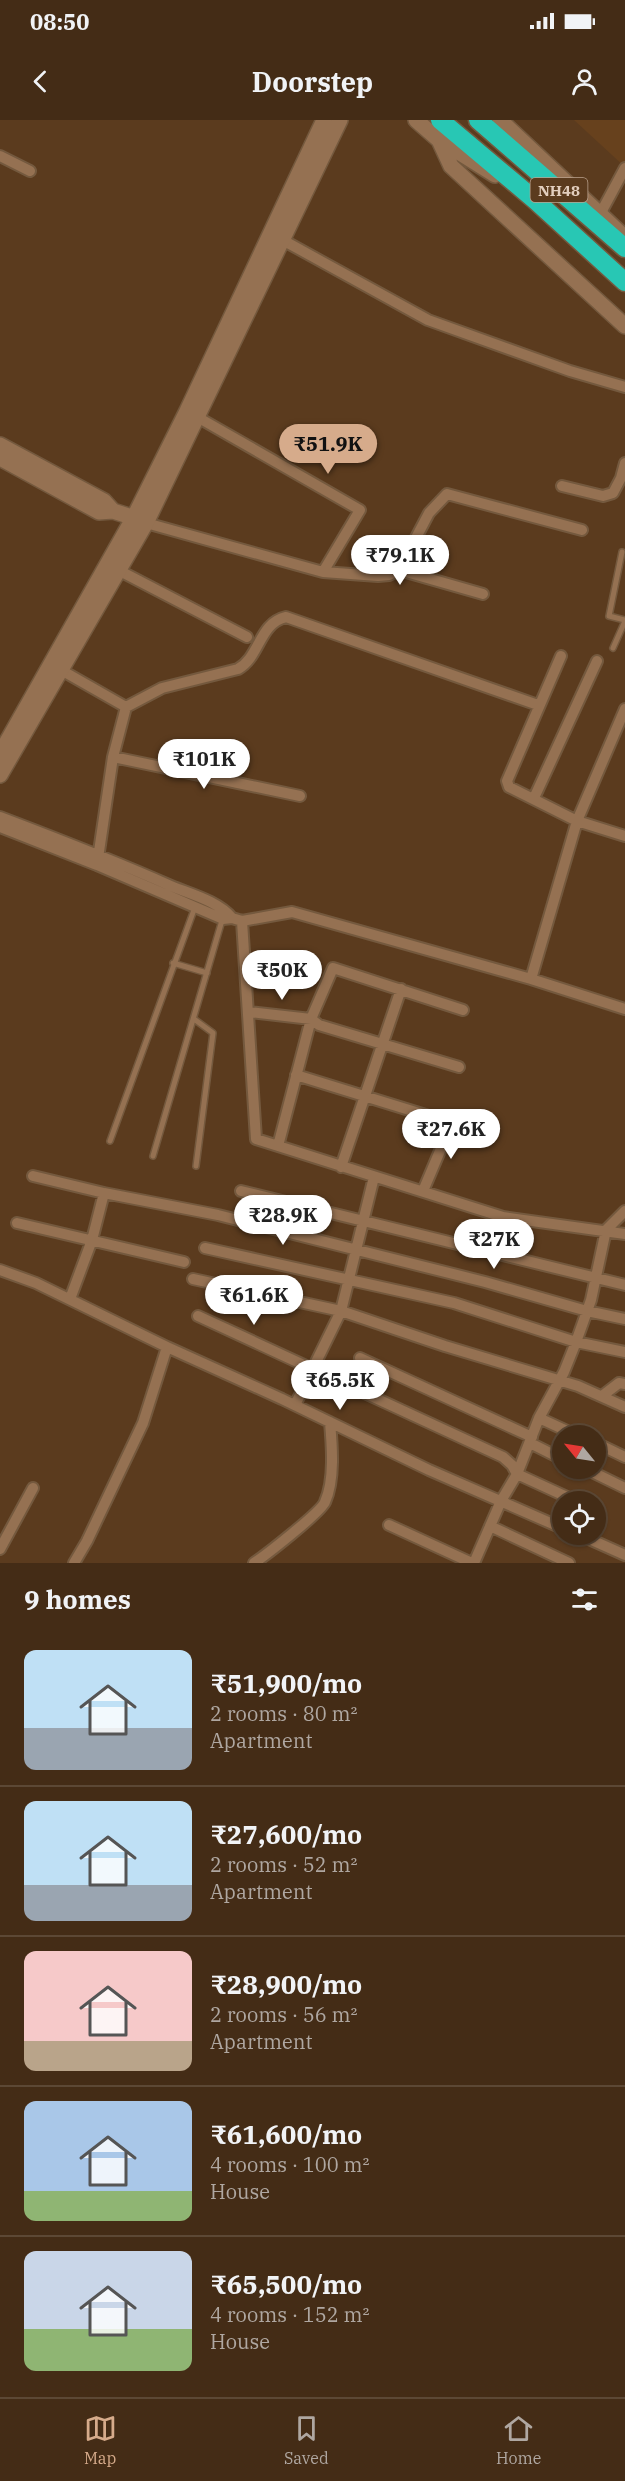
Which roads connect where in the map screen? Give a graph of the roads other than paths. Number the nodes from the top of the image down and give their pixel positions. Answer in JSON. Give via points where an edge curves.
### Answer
{"nodes":[{"id":1,"x":324,"y":120,"type":"edge"},
{"id":2,"x":340,"y":120,"type":"edge"},
{"id":3,"x":416,"y":120,"type":"edge"},
{"id":4,"x":478,"y":120,"type":"edge"},
{"id":5,"x":494,"y":124,"type":"edge"},
{"id":6,"x":441,"y":127,"type":"edge"},
{"id":7,"x":0,"y":156,"type":"edge"},
{"id":8,"x":625,"y":168,"type":"edge"},
{"id":9,"x":30,"y":171,"type":"dead end"},
{"id":10,"x":598,"y":218,"type":"junction"},
{"id":11,"x":277,"y":237,"type":"junction"},
{"id":12,"x":625,"y":237,"type":"edge"},
{"id":13,"x":625,"y":248,"type":"edge"},
{"id":14,"x":625,"y":282,"type":"edge"},
{"id":15,"x":625,"y":326,"type":"edge"},
{"id":16,"x":625,"y":387,"type":"edge"},
{"id":17,"x":193,"y":414,"type":"junction"},
{"id":18,"x":0,"y":445,"type":"edge"},
{"id":19,"x":0,"y":458,"type":"edge"},
{"id":20,"x":625,"y":463,"type":"edge"},
{"id":21,"x":562,"y":486,"type":"dead end"},
{"id":22,"x":113,"y":511,"type":"junction"},
{"id":23,"x":140,"y":520,"type":"junction"},
{"id":24,"x":582,"y":530,"type":"dead end"},
{"id":25,"x":622,"y":552,"type":"dead end"},
{"id":26,"x":399,"y":570,"type":"junction"},
{"id":27,"x":120,"y":571,"type":"junction"},
{"id":28,"x":322,"y":572,"type":"junction"},
{"id":29,"x":483,"y":594,"type":"dead end"},
{"id":30,"x":625,"y":620,"type":"edge"},
{"id":31,"x":247,"y":637,"type":"dead end"},
{"id":32,"x":613,"y":648,"type":"dead end"},
{"id":33,"x":561,"y":656,"type":"dead end"},
{"id":34,"x":597,"y":661,"type":"dead end"},
{"id":35,"x":61,"y":670,"type":"junction"},
{"id":36,"x":538,"y":705,"type":"junction"},
{"id":37,"x":126,"y":707,"type":"junction"},
{"id":38,"x":625,"y":709,"type":"edge"},
{"id":39,"x":0,"y":753,"type":"edge"},
{"id":40,"x":114,"y":757,"type":"junction"},
{"id":41,"x":0,"y":775,"type":"edge"},
{"id":42,"x":300,"y":796,"type":"dead end"},
{"id":43,"x":534,"y":798,"type":"junction"},
{"id":44,"x":0,"y":817,"type":"edge"},
{"id":45,"x":578,"y":821,"type":"junction"},
{"id":46,"x":0,"y":827,"type":"edge"},
{"id":47,"x":625,"y":836,"type":"edge"},
{"id":48,"x":98,"y":860,"type":"junction"},
{"id":49,"x":195,"y":907,"type":"junction"},
{"id":50,"x":231,"y":917,"type":"junction"},
{"id":51,"x":173,"y":963,"type":"junction"},
{"id":52,"x":207,"y":973,"type":"junction"},
{"id":53,"x":531,"y":980,"type":"junction"},
{"id":54,"x":401,"y":990,"type":"junction"},
{"id":55,"x":625,"y":1009,"type":"edge"},
{"id":56,"x":462,"y":1010,"type":"dead end"},
{"id":57,"x":249,"y":1012,"type":"junction"},
{"id":58,"x":194,"y":1019,"type":"junction"},
{"id":59,"x":311,"y":1019,"type":"junction"},
{"id":60,"x":383,"y":1043,"type":"junction"},
{"id":61,"x":459,"y":1067,"type":"dead end"},
{"id":62,"x":296,"y":1075,"type":"junction"},
{"id":63,"x":366,"y":1095,"type":"junction"},
{"id":64,"x":110,"y":1141,"type":"dead end"},
{"id":65,"x":278,"y":1146,"type":"junction"},
{"id":66,"x":153,"y":1155,"type":"dead end"},
{"id":67,"x":196,"y":1166,"type":"dead end"},
{"id":68,"x":341,"y":1167,"type":"junction"},
{"id":69,"x":33,"y":1176,"type":"dead end"},
{"id":70,"x":374,"y":1177,"type":"junction"},
{"id":71,"x":241,"y":1191,"type":"dead end"},
{"id":72,"x":423,"y":1191,"type":"junction"},
{"id":73,"x":104,"y":1193,"type":"junction"},
{"id":74,"x":625,"y":1211,"type":"edge"},
{"id":75,"x":363,"y":1220,"type":"junction"},
{"id":76,"x":17,"y":1223,"type":"dead end"},
{"id":77,"x":606,"y":1230,"type":"junction"},
{"id":78,"x":625,"y":1234,"type":"edge"},
{"id":79,"x":92,"y":1240,"type":"junction"},
{"id":80,"x":205,"y":1248,"type":"dead end"},
{"id":81,"x":356,"y":1250,"type":"junction"},
{"id":82,"x":184,"y":1262,"type":"dead end"},
{"id":83,"x":0,"y":1270,"type":"edge"},
{"id":84,"x":595,"y":1277,"type":"junction"},
{"id":85,"x":193,"y":1279,"type":"dead end"},
{"id":86,"x":349,"y":1279,"type":"junction"},
{"id":87,"x":625,"y":1285,"type":"edge"},
{"id":88,"x":70,"y":1299,"type":"junction"},
{"id":89,"x":341,"y":1311,"type":"junction"},
{"id":90,"x":587,"y":1311,"type":"junction"},
{"id":91,"x":198,"y":1316,"type":"dead end"},
{"id":92,"x":625,"y":1319,"type":"edge"},
{"id":93,"x":576,"y":1342,"type":"junction"},
{"id":94,"x":167,"y":1347,"type":"junction"},
{"id":95,"x":625,"y":1352,"type":"edge"},
{"id":96,"x":360,"y":1358,"type":"dead end"},
{"id":97,"x":312,"y":1369,"type":"junction"},
{"id":98,"x":559,"y":1382,"type":"junction"},
{"id":99,"x":625,"y":1384,"type":"edge"},
{"id":100,"x":602,"y":1396,"type":"junction"},
{"id":101,"x":295,"y":1405,"type":"junction"},
{"id":102,"x":625,"y":1407,"type":"edge"},
{"id":103,"x":539,"y":1418,"type":"junction"},
{"id":104,"x":330,"y":1422,"type":"junction"},
{"id":105,"x":554,"y":1425,"type":"edge"},
{"id":106,"x":531,"y":1440,"type":"junction"},
{"id":107,"x":606,"y":1448,"type":"edge"},
{"id":108,"x":552,"y":1453,"type":"edge"},
{"id":109,"x":625,"y":1457,"type":"edge"},
{"id":110,"x":517,"y":1474,"type":"junction"},
{"id":111,"x":606,"y":1479,"type":"edge"},
{"id":112,"x":33,"y":1488,"type":"dead end"},
{"id":113,"x":625,"y":1488,"type":"edge"},
{"id":114,"x":554,"y":1491,"type":"edge"},
{"id":115,"x":501,"y":1501,"type":"junction"},
{"id":116,"x":552,"y":1524,"type":"edge"},
{"id":117,"x":389,"y":1525,"type":"dead end"},
{"id":118,"x":490,"y":1526,"type":"junction"},
{"id":119,"x":603,"y":1545,"type":"edge"},
{"id":120,"x":0,"y":1550,"type":"edge"},
{"id":121,"x":625,"y":1555,"type":"edge"},
{"id":122,"x":74,"y":1563,"type":"edge"},
{"id":123,"x":254,"y":1563,"type":"edge"},
{"id":124,"x":473,"y":1563,"type":"edge"},
{"id":125,"x":568,"y":1563,"type":"edge"}],
"edges":[{"from":1,"to":11,"type":"street"},
{"from":2,"to":11,"type":"street"},
{"from":3,"to":6,"type":"street"},
{"from":4,"to":5,"type":"highway","number":"NH48"},
{"from":5,"to":10,"type":"highway","number":"NH48"},
{"from":6,"to":14,"type":"highway","number":"NH48","via":[[535,200]]},
{"from":6,"to":15,"type":"street","via":[[451,166]]},
{"from":7,"to":9,"type":"street"},
{"from":8,"to":10,"type":"street"},
{"from":10,"to":12,"type":"street"},
{"from":10,"to":13,"type":"highway","number":"NH48"},
{"from":11,"to":16,"type":"street","via":[[428,320]]},
{"from":11,"to":17,"type":"street"},
{"from":17,"to":23,"type":"street"},
{"from":17,"to":28,"type":"street","via":[[360,510]]},
{"from":18,"to":22,"type":"street","via":[[104,501]]},
{"from":19,"to":22,"type":"street","via":[[99,512]]},
{"from":20,"to":21,"type":"street","via":[[613,493],[603,496]]},
{"from":22,"to":23,"type":"street"},
{"from":23,"to":27,"type":"street"},
{"from":23,"to":28,"type":"street"},
{"from":23,"to":39,"type":"street"},
{"from":24,"to":26,"type":"street","via":[[447,494],[429,513]]},
{"from":25,"to":30,"type":"lane","via":[[609,616]]},
{"from":26,"to":28,"type":"street","via":[[378,576]]},
{"from":26,"to":29,"type":"street"},
{"from":27,"to":31,"type":"street"},
{"from":27,"to":35,"type":"street"},
{"from":30,"to":32,"type":"lane"},
{"from":33,"to":36,"type":"street"},
{"from":34,"to":43,"type":"street"},
{"from":35,"to":37,"type":"street"},
{"from":35,"to":41,"type":"street"},
{"from":36,"to":37,"type":"street","via":[[286,617],[270,625],[250,658],[238,669],[162,688]]},
{"from":36,"to":43,"type":"street","via":[[507,781],[509,787]]},
{"from":37,"to":40,"type":"street"},
{"from":38,"to":45,"type":"street"},
{"from":40,"to":42,"type":"street"},
{"from":40,"to":48,"type":"street"},
{"from":43,"to":45,"type":"street"},
{"from":44,"to":48,"type":"street"},
{"from":45,"to":47,"type":"street"},
{"from":45,"to":53,"type":"street"},
{"from":46,"to":48,"type":"street"},
{"from":48,"to":49,"type":"street"},
{"from":48,"to":50,"type":"street"},
{"from":49,"to":50,"type":"street"},
{"from":49,"to":51,"type":"lane"},
{"from":50,"to":52,"type":"lane"},
{"from":50,"to":53,"type":"street","via":[[292,912]]},
{"from":50,"to":57,"type":"street"},
{"from":51,"to":52,"type":"lane"},
{"from":51,"to":64,"type":"lane"},
{"from":52,"to":58,"type":"lane"},
{"from":53,"to":55,"type":"street"},
{"from":54,"to":56,"type":"street"},
{"from":54,"to":59,"type":"street","via":[[333,968]]},
{"from":54,"to":60,"type":"street"},
{"from":57,"to":59,"type":"street"},
{"from":57,"to":65,"type":"street","via":[[256,1138]]},
{"from":58,"to":66,"type":"lane"},
{"from":58,"to":67,"type":"lane","via":[[213,1033]]},
{"from":59,"to":60,"type":"street","via":[[319,1025]]},
{"from":59,"to":62,"type":"street"},
{"from":60,"to":61,"type":"street"},
{"from":60,"to":63,"type":"street"},
{"from":62,"to":63,"type":"street"},
{"from":62,"to":65,"type":"street"},
{"from":63,"to":68,"type":"street"},
{"from":63,"to":72,"type":"street","via":[[445,1121],[445,1140]]},
{"from":65,"to":68,"type":"street"},
{"from":68,"to":70,"type":"street"},
{"from":69,"to":73,"type":"street"},
{"from":70,"to":72,"type":"street"},
{"from":70,"to":75,"type":"street"},
{"from":71,"to":75,"type":"street"},
{"from":72,"to":77,"type":"street","via":[[503,1217]]},
{"from":73,"to":79,"type":"street"},
{"from":73,"to":81,"type":"street","via":[[218,1215]]},
{"from":74,"to":77,"type":"street"},
{"from":75,"to":81,"type":"street"},
{"from":75,"to":84,"type":"street"},
{"from":76,"to":79,"type":"street"},
{"from":77,"to":78,"type":"street"},
{"from":77,"to":84,"type":"street"},
{"from":79,"to":82,"type":"street"},
{"from":79,"to":88,"type":"street"},
{"from":80,"to":86,"type":"street"},
{"from":81,"to":86,"type":"street"},
{"from":81,"to":90,"type":"street"},
{"from":83,"to":88,"type":"street"},
{"from":84,"to":87,"type":"street"},
{"from":84,"to":90,"type":"street"},
{"from":85,"to":89,"type":"street"},
{"from":86,"to":89,"type":"street"},
{"from":86,"to":93,"type":"street","via":[[454,1303]]},
{"from":88,"to":94,"type":"street"},
{"from":89,"to":97,"type":"street"},
{"from":89,"to":98,"type":"street"},
{"from":90,"to":92,"type":"street"},
{"from":90,"to":93,"type":"street"},
{"from":91,"to":97,"type":"street"},
{"from":93,"to":95,"type":"street"},
{"from":93,"to":98,"type":"street"},
{"from":94,"to":101,"type":"street"},
{"from":94,"to":122,"type":"street","via":[[143,1423]]},
{"from":96,"to":106,"type":"street"},
{"from":97,"to":101,"type":"street"},
{"from":97,"to":110,"type":"street","via":[[502,1457]]},
{"from":98,"to":100,"type":"street"},
{"from":98,"to":103,"type":"street"},
{"from":99,"to":100,"type":"street","via":[[619,1383]]},
{"from":100,"to":102,"type":"street"},
{"from":101,"to":104,"type":"street"},
{"from":103,"to":105,"type":"street"},
{"from":103,"to":106,"type":"street"},
{"from":104,"to":115,"type":"street"},
{"from":104,"to":123,"type":"street","via":[[333,1462],[325,1503]]},
{"from":106,"to":108,"type":"street"},
{"from":106,"to":110,"type":"street"},
{"from":107,"to":109,"type":"street"},
{"from":110,"to":114,"type":"street"},
{"from":110,"to":115,"type":"street"},
{"from":111,"to":113,"type":"street"},
{"from":112,"to":120,"type":"street"},
{"from":115,"to":116,"type":"street"},
{"from":115,"to":118,"type":"street"},
{"from":117,"to":124,"type":"street"},
{"from":118,"to":124,"type":"street"},
{"from":118,"to":125,"type":"street"},
{"from":119,"to":121,"type":"street"}]}
